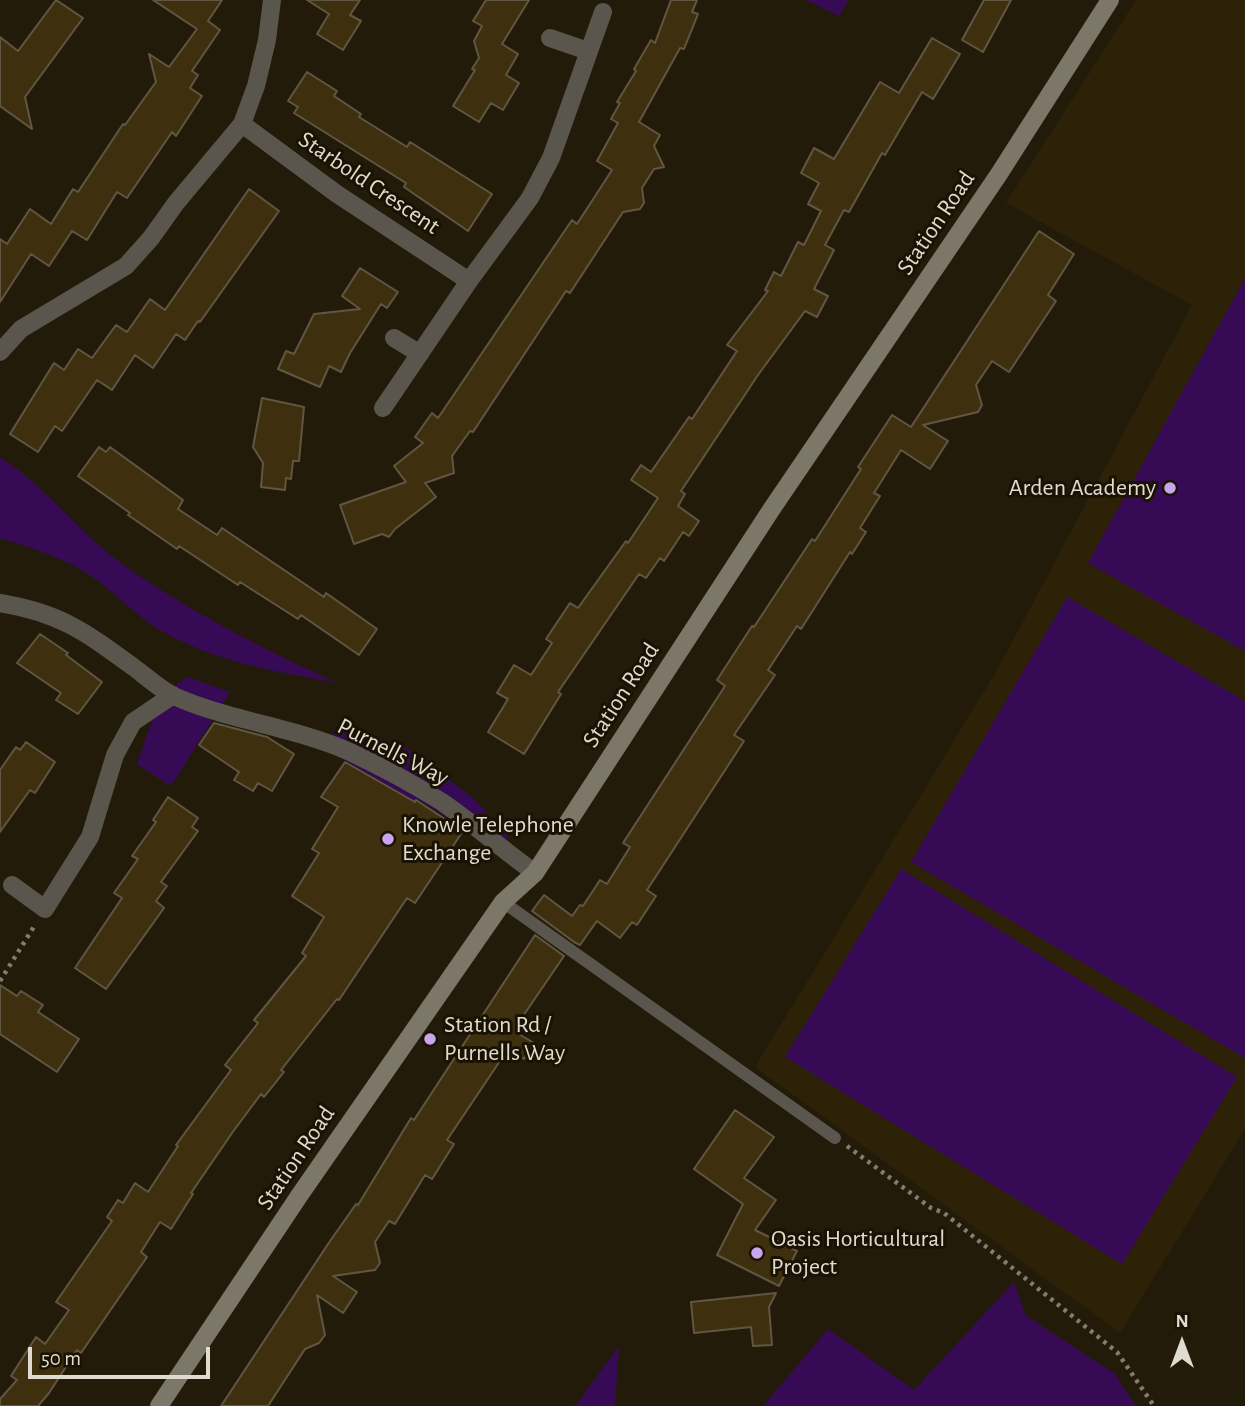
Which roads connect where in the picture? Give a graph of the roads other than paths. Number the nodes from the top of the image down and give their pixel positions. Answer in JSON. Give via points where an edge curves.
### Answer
{"nodes":[{"id":1,"x":272,"y":0,"type":"edge"},
{"id":2,"x":1110,"y":0,"type":"edge"},
{"id":3,"x":603,"y":12,"type":"dead end"},
{"id":4,"x":550,"y":38,"type":"dead end"},
{"id":5,"x":588,"y":51,"type":"junction"},
{"id":6,"x":242,"y":124,"type":"junction"},
{"id":7,"x":469,"y":281,"type":"junction"},
{"id":8,"x":394,"y":338,"type":"dead end"},
{"id":9,"x":0,"y":352,"type":"edge"},
{"id":10,"x":420,"y":354,"type":"junction"},
{"id":11,"x":383,"y":408,"type":"dead end"},
{"id":12,"x":0,"y":603,"type":"edge"},
{"id":13,"x":173,"y":695,"type":"junction"},
{"id":14,"x":535,"y":873,"type":"junction"},
{"id":15,"x":12,"y":885,"type":"dead end"},
{"id":16,"x":503,"y":902,"type":"junction"},
{"id":17,"x":835,"y":1138,"type":"road end"},
{"id":18,"x":159,"y":1406,"type":"edge"}],
"edges":[{"from":1,"to":6,"type":"street","via":[[256,86]]},
{"from":2,"to":14,"type":"main road","name":"Station Road"},
{"from":3,"to":5,"type":"street"},
{"from":4,"to":5,"type":"street"},
{"from":5,"to":7,"type":"street","via":[[551,158],[530,198]]},
{"from":6,"to":7,"type":"street","name":"Starbold Crescent","via":[[337,194]]},
{"from":6,"to":9,"type":"street","via":[[126,266],[21,329]]},
{"from":7,"to":10,"type":"street"},
{"from":8,"to":10,"type":"street"},
{"from":10,"to":11,"type":"street"},
{"from":12,"to":13,"type":"street","name":"Purnells Way","via":[[46,613],[79,628]]},
{"from":13,"to":14,"type":"street","name":"Purnells Way","via":[[358,756],[443,803]]},
{"from":13,"to":15,"type":"street","via":[[133,722],[115,755],[90,837],[45,909]]},
{"from":14,"to":16,"type":"main road","name":"Station Road"},
{"from":16,"to":17,"type":"lane"},
{"from":16,"to":18,"type":"main road","name":"Station Road"}]}
